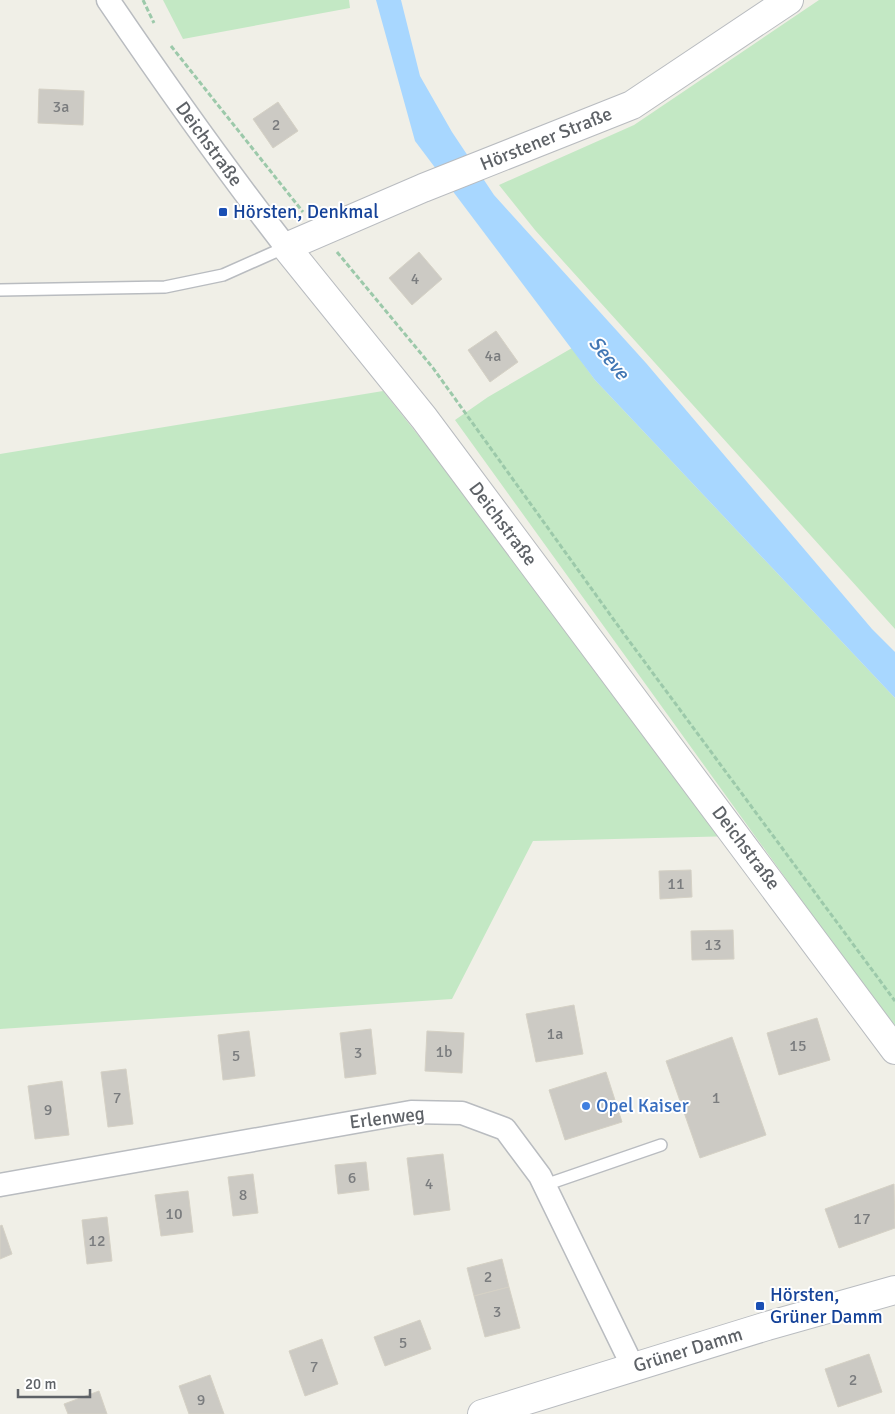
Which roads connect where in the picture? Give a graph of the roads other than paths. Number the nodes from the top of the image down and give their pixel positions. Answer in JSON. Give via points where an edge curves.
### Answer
{"nodes":[{"id":1,"x":108,"y":0,"type":"edge"},
{"id":2,"x":789,"y":0,"type":"edge"},
{"id":3,"x":286,"y":247,"type":"junction"},
{"id":4,"x":0,"y":290,"type":"edge"},
{"id":5,"x":895,"y":1050,"type":"edge"},
{"id":6,"x":662,"y":1145,"type":"dead end"},
{"id":7,"x":0,"y":1185,"type":"edge"},
{"id":8,"x":544,"y":1185,"type":"junction"},
{"id":9,"x":895,"y":1290,"type":"edge"},
{"id":10,"x":633,"y":1367,"type":"junction"},
{"id":11,"x":482,"y":1414,"type":"edge"}],
"edges":[{"from":1,"to":3,"type":"street","name":"Deichstraße"},
{"from":2,"to":3,"type":"street","name":"Hörstener Straße","via":[[632,105],[423,188]]},
{"from":3,"to":4,"type":"lane","via":[[223,275],[165,287]]},
{"from":3,"to":5,"type":"street","name":"Deichstraße","via":[[424,418]]},
{"from":6,"to":8,"type":"lane"},
{"from":7,"to":8,"type":"street","name":"Erlenweg","via":[[411,1112],[462,1112],[505,1129]]},
{"from":8,"to":10,"type":"street","name":"Erlenweg"},
{"from":9,"to":10,"type":"street","name":"Grüner Damm"},
{"from":10,"to":11,"type":"street","name":"Grüner Damm"}]}
